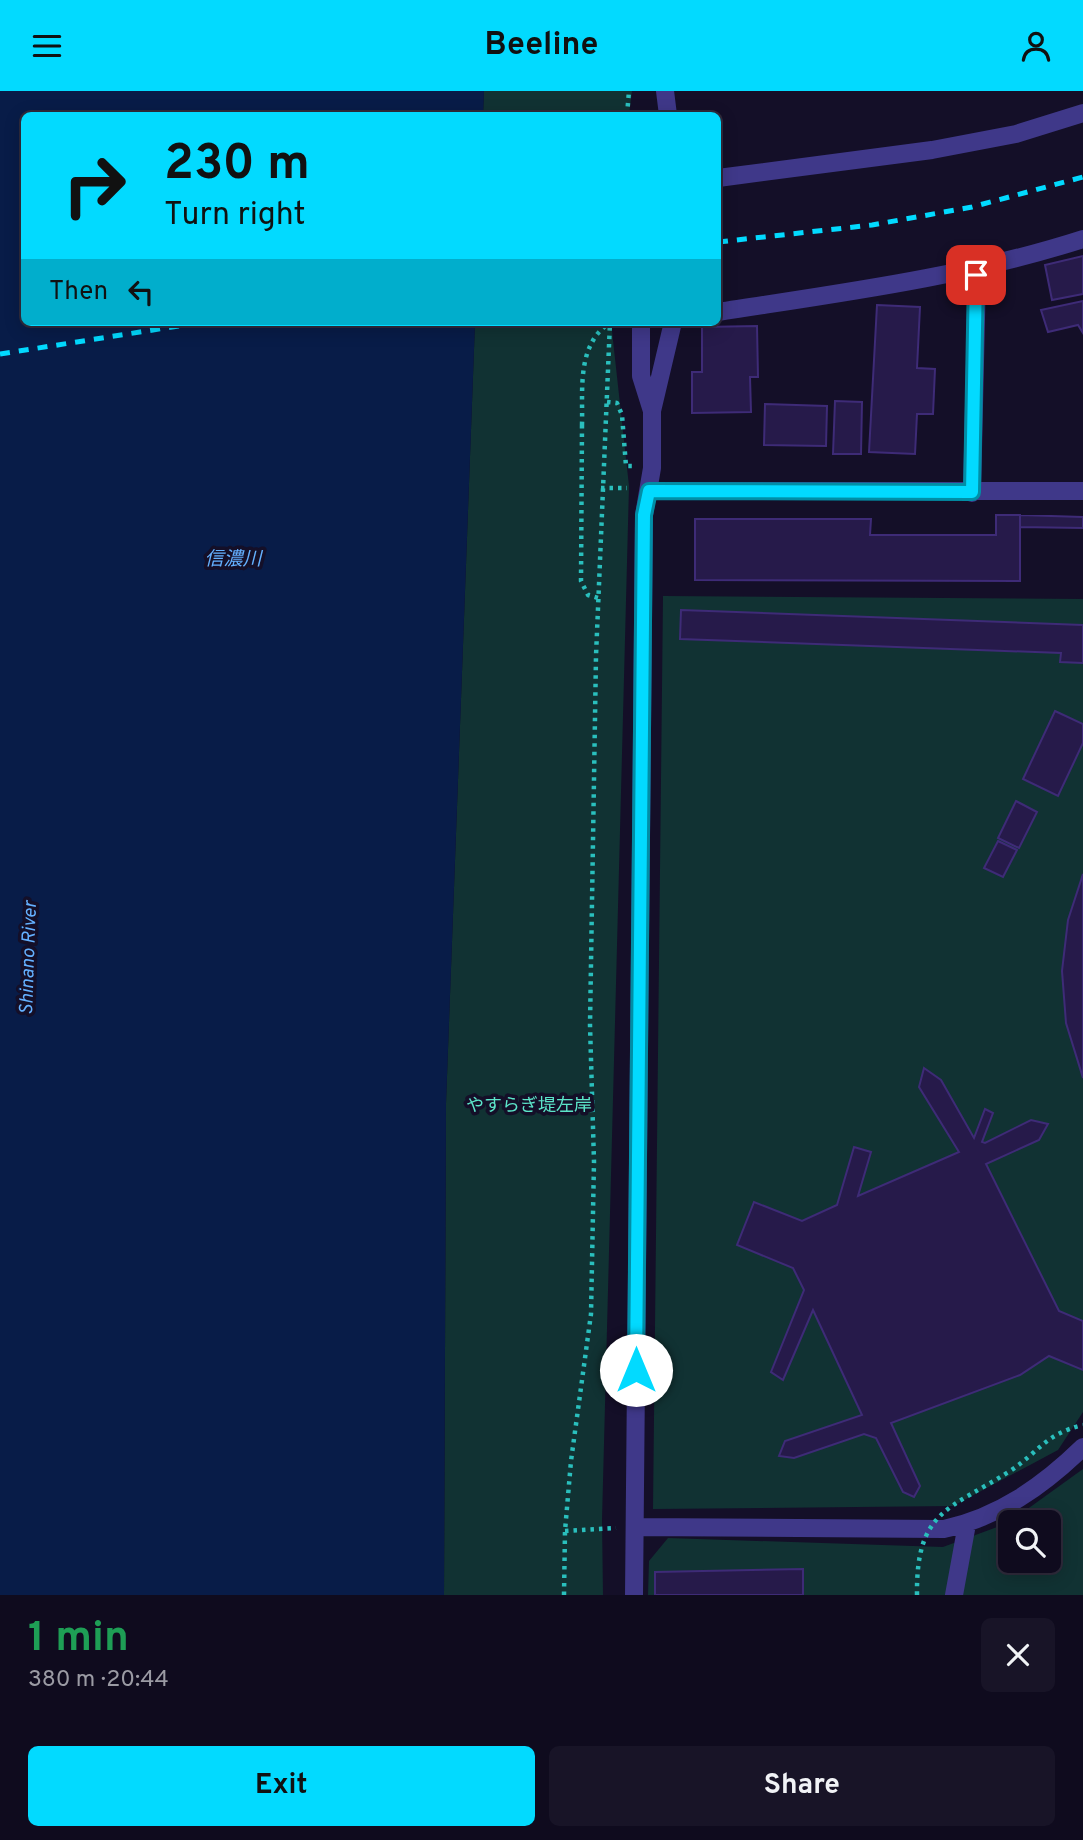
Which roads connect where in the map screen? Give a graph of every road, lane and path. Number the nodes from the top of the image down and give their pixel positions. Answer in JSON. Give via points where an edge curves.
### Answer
{"nodes":[{"id":1,"x":629,"y":91,"type":"edge"},
{"id":2,"x":627,"y":112,"type":"edge"},
{"id":3,"x":1083,"y":113,"type":"edge"},
{"id":4,"x":721,"y":178,"type":"edge"},
{"id":5,"x":1083,"y":239,"type":"edge"},
{"id":6,"x":976,"y":275,"type":"dead end"},
{"id":7,"x":721,"y":311,"type":"edge"},
{"id":8,"x":605,"y":326,"type":"edge"},
{"id":9,"x":610,"y":326,"type":"edge"},
{"id":10,"x":641,"y":326,"type":"edge"},
{"id":11,"x":672,"y":326,"type":"edge"},
{"id":12,"x":607,"y":402,"type":"junction"},
{"id":13,"x":652,"y":411,"type":"junction"},
{"id":14,"x":626,"y":466,"type":"junction"},
{"id":15,"x":633,"y":466,"type":"dead end"},
{"id":16,"x":601,"y":488,"type":"junction"},
{"id":17,"x":649,"y":491,"type":"junction"},
{"id":18,"x":1083,"y":491,"type":"edge"},
{"id":19,"x":972,"y":492,"type":"junction"},
{"id":20,"x":598,"y":598,"type":"junction"},
{"id":21,"x":1083,"y":1425,"type":"edge"},
{"id":22,"x":1083,"y":1447,"type":"edge"},
{"id":23,"x":967,"y":1524,"type":"junction"},
{"id":24,"x":635,"y":1527,"type":"junction"},
{"id":25,"x":565,"y":1531,"type":"junction"},
{"id":26,"x":564,"y":1595,"type":"edge"},
{"id":27,"x":634,"y":1595,"type":"edge"},
{"id":28,"x":917,"y":1595,"type":"edge"},
{"id":29,"x":954,"y":1595,"type":"edge"}],
"edges":[{"from":1,"to":2,"type":"path"},
{"from":3,"to":4,"type":"street","via":[[1016,134],[933,150]]},
{"from":5,"to":7,"type":"street","via":[[886,286]]},
{"from":6,"to":19,"type":"street"},
{"from":8,"to":20,"type":"path","bridge":true,"via":[[586,352],[582,425],[581,581],[588,595]]},
{"from":9,"to":12,"type":"path"},
{"from":10,"to":13,"type":"street","via":[[641,376]]},
{"from":11,"to":13,"type":"street"},
{"from":12,"to":14,"type":"path","via":[[617,403],[622,415]]},
{"from":12,"to":16,"type":"path"},
{"from":13,"to":17,"type":"street"},
{"from":14,"to":15,"type":"path"},
{"from":14,"to":16,"type":"path","via":[[627,489]]},
{"from":16,"to":20,"type":"path"},
{"from":17,"to":19,"type":"street"},
{"from":17,"to":24,"type":"street","via":[[644,515]]},
{"from":18,"to":19,"type":"street"},
{"from":20,"to":25,"type":"path","via":[[590,1025],[594,1162],[591,1314]]},
{"from":21,"to":28,"type":"path","bridge":true,"via":[[1062,1430],[1013,1469],[946,1508],[925,1536],[917,1565]]},
{"from":22,"to":23,"type":"street","via":[[1025,1495]]},
{"from":23,"to":24,"type":"street","via":[[903,1530]]},
{"from":23,"to":29,"type":"street"},
{"from":24,"to":25,"type":"path"},
{"from":24,"to":27,"type":"street"},
{"from":25,"to":26,"type":"path"}]}
